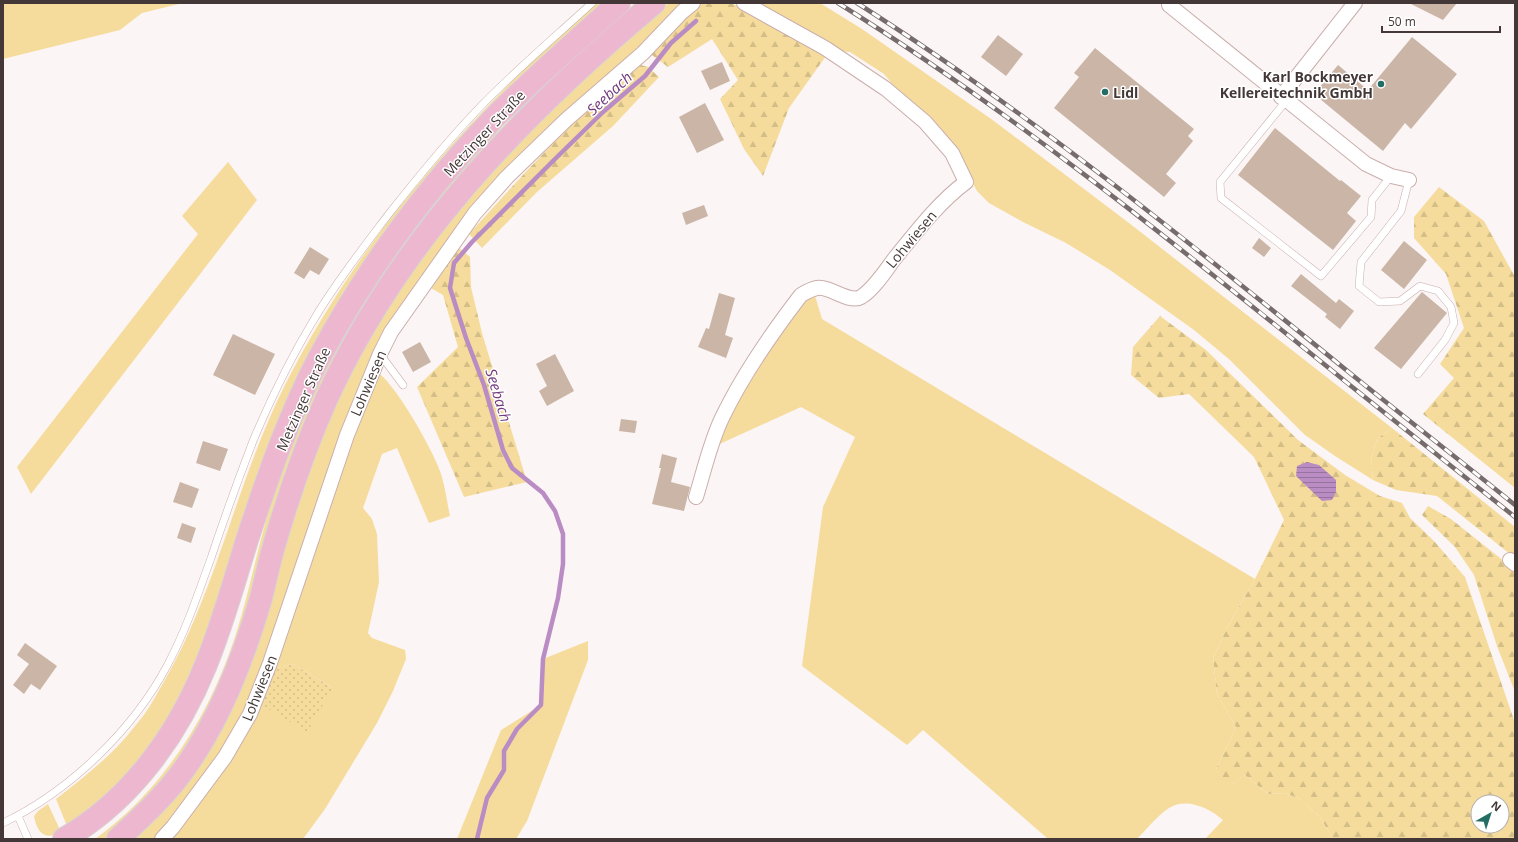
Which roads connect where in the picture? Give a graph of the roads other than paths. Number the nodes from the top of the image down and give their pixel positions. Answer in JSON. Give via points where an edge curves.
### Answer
{"nodes":[{"id":1,"x":592,"y":3,"type":"edge"},
{"id":2,"x":619,"y":3,"type":"edge"},
{"id":3,"x":654,"y":3,"type":"edge"},
{"id":4,"x":693,"y":3,"type":"edge"},
{"id":5,"x":744,"y":3,"type":"edge"},
{"id":6,"x":1355,"y":3,"type":"edge"},
{"id":7,"x":1167,"y":4,"type":"edge"},
{"id":8,"x":1284,"y":99,"type":"junction"},
{"id":9,"x":1391,"y":176,"type":"junction"},
{"id":10,"x":1409,"y":180,"type":"joint"},
{"id":11,"x":380,"y":354,"type":"junction"},
{"id":12,"x":1418,"y":374,"type":"dead end"},
{"id":13,"x":403,"y":385,"type":"dead end"},
{"id":14,"x":696,"y":497,"type":"dead end"},
{"id":15,"x":18,"y":816,"type":"junction"},
{"id":16,"x":3,"y":823,"type":"edge"},
{"id":17,"x":28,"y":839,"type":"edge"},
{"id":18,"x":64,"y":839,"type":"edge"},
{"id":19,"x":118,"y":839,"type":"edge"},
{"id":20,"x":162,"y":839,"type":"edge"}],
"edges":[{"from":1,"to":15,"type":"lane","name":"Metzinger Straße","via":[[514,74],[454,136],[412,184],[342,277],[317,314],[279,380],[253,442],[200,589],[167,665],[140,708],[102,752],[48,797]]},
{"from":2,"to":18,"type":"main road","name":"Metzinger Straße","via":[[523,90],[476,138],[425,197],[369,274],[318,360],[297,406],[262,495],[220,629],[188,704],[160,750],[133,783],[92,820]]},
{"from":3,"to":19,"type":"main road","name":"Metzinger Straße","via":[[563,85],[491,156],[430,229],[385,292],[350,352],[304,452],[274,543],[246,647],[214,720],[194,755],[171,785]]},
{"from":4,"to":11,"type":"street","name":"Lohwiesen","via":[[643,53],[567,119],[507,177],[475,213],[391,332]]},
{"from":5,"to":14,"type":"street","name":"Lohwiesen","via":[[825,48],[886,89],[924,122],[952,153],[966,182],[949,196],[910,239],[862,297],[853,299],[823,288],[813,289],[801,295],[750,367],[721,420]]},
{"from":6,"to":8,"type":"street"},
{"from":7,"to":8,"type":"street"},
{"from":8,"to":9,"type":"street","via":[[1366,164]]},
{"from":8,"to":9,"type":"lane","via":[[1220,182],[1221,198],[1321,276],[1371,216],[1372,200]]},
{"from":9,"to":10,"type":"street"},
{"from":10,"to":12,"type":"lane","via":[[1401,211],[1361,262],[1359,286],[1379,302],[1400,302],[1420,286],[1438,292],[1451,307],[1454,323],[1445,340]]},
{"from":11,"to":13,"type":"lane"},
{"from":11,"to":20,"type":"street","name":"Lohwiesen","via":[[346,435],[270,663],[250,714],[209,780]]},
{"from":15,"to":16,"type":"lane","name":"Metzinger Straße"},
{"from":15,"to":17,"type":"lane"}]}
